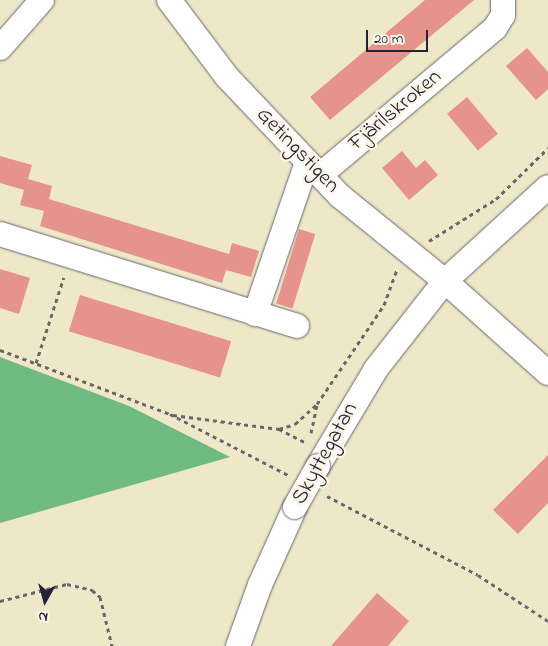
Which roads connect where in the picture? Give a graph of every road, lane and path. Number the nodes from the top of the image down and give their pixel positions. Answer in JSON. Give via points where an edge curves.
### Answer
{"nodes":[{"id":1,"x":42,"y":0,"type":"edge"},
{"id":2,"x":170,"y":0,"type":"edge"},
{"id":3,"x":503,"y":0,"type":"edge"},
{"id":4,"x":0,"y":48,"type":"edge"},
{"id":5,"x":313,"y":169,"type":"junction"},
{"id":6,"x":548,"y":187,"type":"edge"},
{"id":7,"x":0,"y":234,"type":"edge"},
{"id":8,"x":70,"y":257,"type":"junction"},
{"id":9,"x":445,"y":281,"type":"junction"},
{"id":10,"x":255,"y":314,"type":"junction"},
{"id":11,"x":297,"y":326,"type":"dead end"},
{"id":12,"x":0,"y":350,"type":"edge"},
{"id":13,"x":36,"y":363,"type":"junction"},
{"id":14,"x":548,"y":373,"type":"edge"},
{"id":15,"x":317,"y":404,"type":"dead end"},
{"id":16,"x":170,"y":414,"type":"junction"},
{"id":17,"x":279,"y":429,"type":"junction"},
{"id":18,"x":307,"y":443,"type":"dead end"},
{"id":19,"x":296,"y":480,"type":"dead end"},
{"id":20,"x":322,"y":493,"type":"dead end"},
{"id":21,"x":0,"y":601,"type":"edge"},
{"id":22,"x":548,"y":621,"type":"edge"},
{"id":23,"x":112,"y":646,"type":"edge"},
{"id":24,"x":238,"y":646,"type":"edge"}],
"edges":[{"from":1,"to":4,"type":"street"},
{"from":2,"to":5,"type":"street","name":"Getingstigen","via":[[227,77]]},
{"from":3,"to":5,"type":"street","name":"Fjärilskroken","via":[[503,15],[495,28]]},
{"from":5,"to":9,"type":"street","name":"Getingstigen","via":[[340,196]]},
{"from":5,"to":10,"type":"street"},
{"from":6,"to":9,"type":"street","name":"Skyttegatan"},
{"from":7,"to":8,"type":"street"},
{"from":8,"to":10,"type":"street"},
{"from":8,"to":13,"type":"path"},
{"from":9,"to":14,"type":"street"},
{"from":9,"to":24,"type":"street","name":"Skyttegatan","bridge":true,"via":[[376,369],[318,466],[295,507],[260,585]]},
{"from":10,"to":11,"type":"street"},
{"from":12,"to":13,"type":"path"},
{"from":13,"to":16,"type":"path"},
{"from":15,"to":17,"type":"path","via":[[296,424]]},
{"from":16,"to":17,"type":"path"},
{"from":16,"to":19,"type":"path"},
{"from":17,"to":18,"type":"path"},
{"from":20,"to":22,"type":"path","via":[[478,575]]},
{"from":21,"to":23,"type":"path","via":[[67,584],[92,590],[100,597]]}]}
